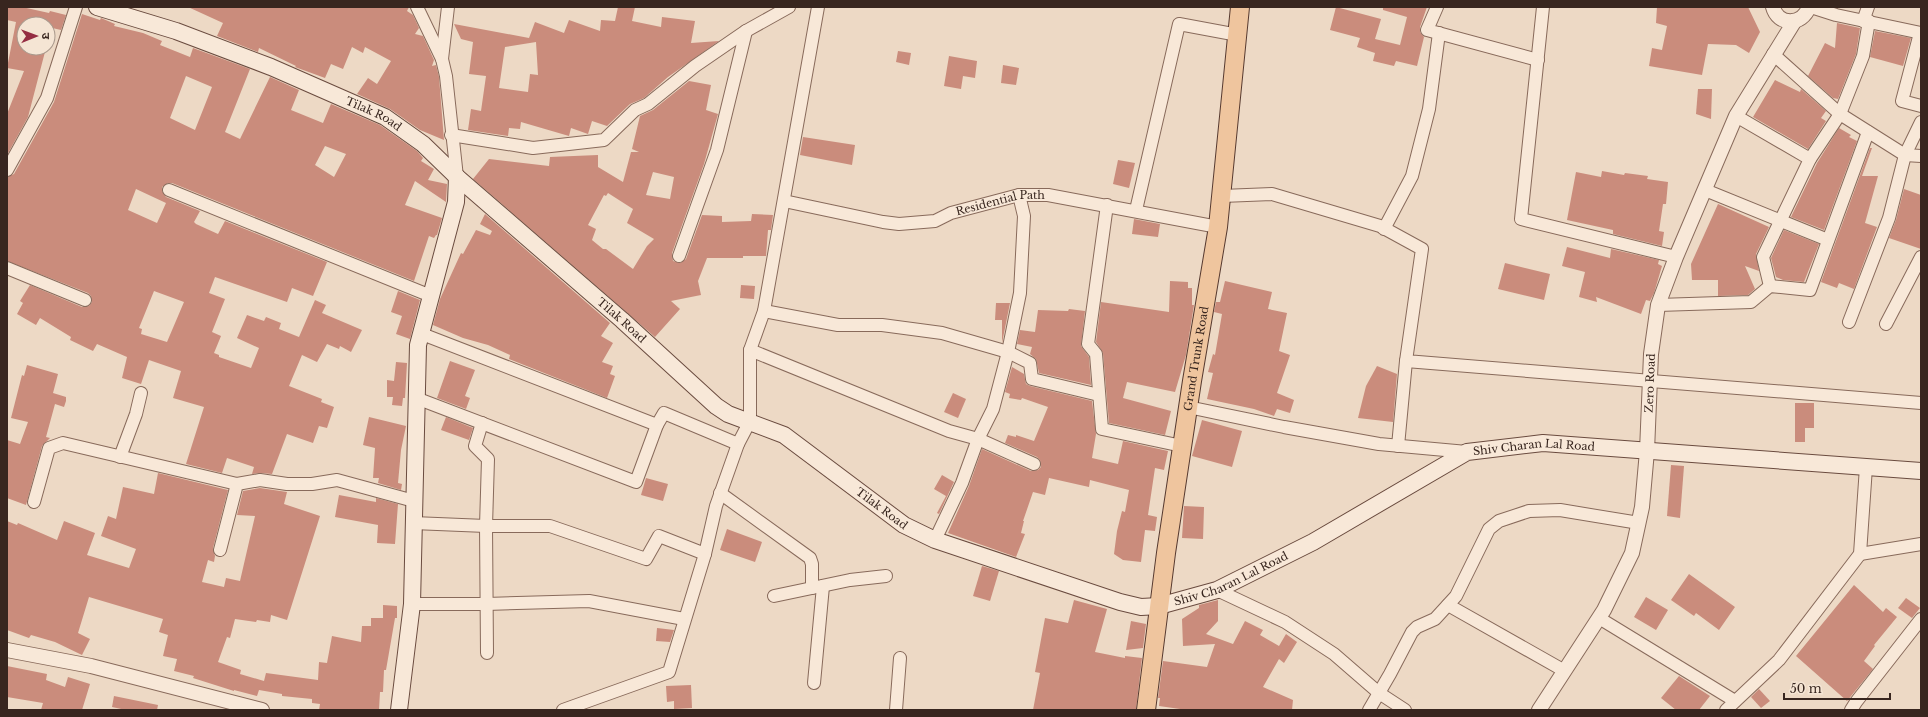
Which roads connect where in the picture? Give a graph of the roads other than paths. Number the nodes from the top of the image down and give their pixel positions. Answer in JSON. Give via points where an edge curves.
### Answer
{"nodes":[{"id":1,"x":76,"y":7,"type":"edge"},
{"id":2,"x":97,"y":7,"type":"edge"},
{"id":3,"x":417,"y":7,"type":"edge"},
{"id":4,"x":448,"y":7,"type":"edge"},
{"id":5,"x":789,"y":7,"type":"edge"},
{"id":6,"x":818,"y":7,"type":"edge"},
{"id":7,"x":1240,"y":7,"type":"edge"},
{"id":8,"x":1437,"y":7,"type":"edge"},
{"id":9,"x":1543,"y":7,"type":"edge"},
{"id":10,"x":1810,"y":7,"type":"edge"},
{"id":11,"x":1868,"y":7,"type":"edge"},
{"id":12,"x":1775,"y":12,"type":"edge"},
{"id":13,"x":1866,"y":21,"type":"junction"},
{"id":14,"x":1794,"y":22,"type":"junction"},
{"id":15,"x":746,"y":31,"type":"junction"},
{"id":16,"x":1439,"y":33,"type":"junction"},
{"id":17,"x":1921,"y":33,"type":"edge"},
{"id":18,"x":1238,"y":35,"type":"junction"},
{"id":19,"x":1773,"y":54,"type":"junction"},
{"id":20,"x":442,"y":59,"type":"junction"},
{"id":21,"x":1538,"y":60,"type":"junction"},
{"id":22,"x":1921,"y":106,"type":"edge"},
{"id":23,"x":1840,"y":114,"type":"junction"},
{"id":24,"x":1736,"y":116,"type":"junction"},
{"id":25,"x":1921,"y":122,"type":"edge"},
{"id":26,"x":1868,"y":132,"type":"junction"},
{"id":27,"x":451,"y":135,"type":"junction"},
{"id":28,"x":1905,"y":155,"type":"junction"},
{"id":29,"x":1921,"y":156,"type":"edge"},
{"id":30,"x":10,"y":157,"type":"edge"},
{"id":31,"x":1810,"y":159,"type":"junction"},
{"id":32,"x":7,"y":170,"type":"edge"},
{"id":33,"x":457,"y":177,"type":"junction"},
{"id":34,"x":169,"y":190,"type":"dead end"},
{"id":35,"x":1706,"y":190,"type":"junction"},
{"id":36,"x":1019,"y":195,"type":"junction"},
{"id":37,"x":1222,"y":196,"type":"junction"},
{"id":38,"x":784,"y":202,"type":"junction"},
{"id":39,"x":1107,"y":205,"type":"junction"},
{"id":40,"x":1136,"y":210,"type":"junction"},
{"id":41,"x":1780,"y":220,"type":"junction"},
{"id":42,"x":1218,"y":227,"type":"junction"},
{"id":43,"x":1384,"y":229,"type":"junction"},
{"id":44,"x":1828,"y":240,"type":"junction"},
{"id":45,"x":679,"y":256,"type":"dead end"},
{"id":46,"x":1676,"y":257,"type":"junction"},
{"id":47,"x":1921,"y":257,"type":"edge"},
{"id":48,"x":7,"y":268,"type":"edge"},
{"id":49,"x":1770,"y":286,"type":"junction"},
{"id":50,"x":431,"y":296,"type":"junction"},
{"id":51,"x":85,"y":300,"type":"dead end"},
{"id":52,"x":1658,"y":305,"type":"junction"},
{"id":53,"x":764,"y":312,"type":"junction"},
{"id":54,"x":1849,"y":322,"type":"dead end"},
{"id":55,"x":1886,"y":324,"type":"dead end"},
{"id":56,"x":422,"y":334,"type":"junction"},
{"id":57,"x":750,"y":350,"type":"junction"},
{"id":58,"x":1008,"y":352,"type":"junction"},
{"id":59,"x":1406,"y":361,"type":"junction"},
{"id":60,"x":1649,"y":381,"type":"junction"},
{"id":61,"x":141,"y":393,"type":"dead end"},
{"id":62,"x":1099,"y":395,"type":"junction"},
{"id":63,"x":416,"y":398,"type":"junction"},
{"id":64,"x":1921,"y":403,"type":"edge"},
{"id":65,"x":1188,"y":407,"type":"junction"},
{"id":66,"x":750,"y":421,"type":"junction"},
{"id":67,"x":482,"y":423,"type":"junction"},
{"id":68,"x":657,"y":425,"type":"junction"},
{"id":69,"x":978,"y":439,"type":"junction"},
{"id":70,"x":738,"y":444,"type":"junction"},
{"id":71,"x":1182,"y":446,"type":"junction"},
{"id":72,"x":1398,"y":446,"type":"junction"},
{"id":73,"x":1647,"y":451,"type":"junction"},
{"id":74,"x":1467,"y":452,"type":"junction"},
{"id":75,"x":120,"y":457,"type":"junction"},
{"id":76,"x":1034,"y":464,"type":"dead end"},
{"id":77,"x":1866,"y":467,"type":"junction"},
{"id":78,"x":1921,"y":471,"type":"edge"},
{"id":79,"x":237,"y":484,"type":"junction"},
{"id":80,"x":720,"y":493,"type":"junction"},
{"id":81,"x":414,"y":500,"type":"junction"},
{"id":82,"x":34,"y":502,"type":"dead end"},
{"id":83,"x":413,"y":523,"type":"junction"},
{"id":84,"x":1639,"y":523,"type":"junction"},
{"id":85,"x":486,"y":526,"type":"junction"},
{"id":86,"x":935,"y":540,"type":"junction"},
{"id":87,"x":1919,"y":546,"type":"edge"},
{"id":88,"x":220,"y":550,"type":"dead end"},
{"id":89,"x":705,"y":554,"type":"junction"},
{"id":90,"x":1860,"y":554,"type":"junction"},
{"id":91,"x":886,"y":576,"type":"dead end"},
{"id":92,"x":817,"y":587,"type":"junction"},
{"id":93,"x":1217,"y":590,"type":"junction"},
{"id":94,"x":774,"y":596,"type":"dead end"},
{"id":95,"x":412,"y":604,"type":"junction"},
{"id":96,"x":486,"y":604,"type":"junction"},
{"id":97,"x":1448,"y":605,"type":"junction"},
{"id":98,"x":1159,"y":606,"type":"junction"},
{"id":99,"x":1599,"y":618,"type":"junction"},
{"id":100,"x":684,"y":619,"type":"junction"},
{"id":101,"x":1921,"y":619,"type":"edge"},
{"id":102,"x":7,"y":650,"type":"edge"},
{"id":103,"x":487,"y":653,"type":"dead end"},
{"id":104,"x":900,"y":658,"type":"dead end"},
{"id":105,"x":1563,"y":670,"type":"junction"},
{"id":106,"x":814,"y":683,"type":"dead end"},
{"id":107,"x":1379,"y":693,"type":"junction"},
{"id":108,"x":1735,"y":701,"type":"junction"},
{"id":109,"x":262,"y":710,"type":"edge"},
{"id":110,"x":399,"y":710,"type":"edge"},
{"id":111,"x":563,"y":710,"type":"edge"},
{"id":112,"x":896,"y":710,"type":"edge"},
{"id":113,"x":1146,"y":710,"type":"edge"},
{"id":114,"x":1369,"y":710,"type":"edge"},
{"id":115,"x":1405,"y":710,"type":"edge"},
{"id":116,"x":1539,"y":710,"type":"edge"},
{"id":117,"x":1726,"y":710,"type":"edge"},
{"id":118,"x":1851,"y":710,"type":"edge"}],
"edges":[{"from":1,"to":30,"type":"street","via":[[47,98]]},
{"from":2,"to":33,"type":"main road","name":"Tilak Road","via":[[176,31],[271,67],[385,117],[423,144]]},
{"from":3,"to":20,"type":"street"},
{"from":4,"to":20,"type":"street"},
{"from":5,"to":15,"type":"street"},
{"from":6,"to":38,"type":"street"},
{"from":7,"to":18,"type":"main road","name":"Grand Trunk Road"},
{"from":8,"to":16,"type":"street","via":[[1427,30]]},
{"from":9,"to":21,"type":"street"},
{"from":10,"to":13,"type":"street"},
{"from":10,"to":14,"type":"street","name":"Zero Road","via":[[1804,16]]},
{"from":11,"to":13,"type":"street"},
{"from":12,"to":14,"type":"street","name":"Zero Road","via":[[1783,20]]},
{"from":12,"to":19,"type":"street","name":"Zero Road"},
{"from":13,"to":17,"type":"street"},
{"from":13,"to":23,"type":"street","via":[[1863,56]]},
{"from":14,"to":19,"type":"street","name":"Zero Road"},
{"from":15,"to":27,"type":"street","via":[[695,66],[648,104],[635,110],[604,140],[533,148]]},
{"from":15,"to":45,"type":"street","via":[[717,150]]},
{"from":16,"to":21,"type":"street"},
{"from":16,"to":43,"type":"street","via":[[1429,109],[1412,176]]},
{"from":17,"to":22,"type":"street","via":[[1902,101]]},
{"from":18,"to":37,"type":"main road","name":"Grand Trunk Road"},
{"from":18,"to":40,"type":"street","via":[[1179,24]]},
{"from":19,"to":23,"type":"street"},
{"from":19,"to":24,"type":"street","name":"Zero Road"},
{"from":20,"to":27,"type":"street"},
{"from":21,"to":46,"type":"street","via":[[1521,219]]},
{"from":23,"to":26,"type":"street"},
{"from":23,"to":31,"type":"street"},
{"from":24,"to":31,"type":"street"},
{"from":24,"to":35,"type":"street","name":"Zero Road"},
{"from":25,"to":28,"type":"street"},
{"from":26,"to":28,"type":"street"},
{"from":26,"to":44,"type":"street"},
{"from":27,"to":33,"type":"street"},
{"from":28,"to":29,"type":"street"},
{"from":28,"to":54,"type":"street","via":[[1890,218]]},
{"from":30,"to":32,"type":"street"},
{"from":31,"to":41,"type":"street"},
{"from":33,"to":50,"type":"main road","via":[[456,202]]},
{"from":33,"to":66,"type":"main road","name":"Tilak Road","via":[[622,320],[716,406],[728,414]]},
{"from":34,"to":50,"type":"street"},
{"from":35,"to":41,"type":"street"},
{"from":35,"to":46,"type":"street","name":"Zero Road"},
{"from":36,"to":38,"type":"street","name":"Residential Path","via":[[951,213],[935,221],[899,224]]},
{"from":36,"to":39,"type":"street","name":"Residential Path","via":[[1048,195]]},
{"from":36,"to":58,"type":"street","via":[[1024,216],[1020,293]]},
{"from":37,"to":42,"type":"main road","name":"Grand Trunk Road"},
{"from":37,"to":43,"type":"street","via":[[1272,194]]},
{"from":38,"to":53,"type":"street"},
{"from":39,"to":40,"type":"street","name":"Residential Path"},
{"from":39,"to":62,"type":"street","via":[[1088,344],[1096,354]]},
{"from":40,"to":42,"type":"street","name":"Residential Path"},
{"from":41,"to":44,"type":"street"},
{"from":41,"to":49,"type":"street","via":[[1763,257]]},
{"from":42,"to":65,"type":"main road","name":"Grand Trunk Road"},
{"from":43,"to":59,"type":"street","via":[[1422,249]]},
{"from":44,"to":49,"type":"street","via":[[1810,290]]},
{"from":46,"to":52,"type":"street","name":"Zero Road"},
{"from":47,"to":55,"type":"street"},
{"from":48,"to":51,"type":"street"},
{"from":49,"to":52,"type":"street","via":[[1751,302]]},
{"from":50,"to":56,"type":"main road"},
{"from":52,"to":60,"type":"street","name":"Zero Road"},
{"from":53,"to":57,"type":"street"},
{"from":53,"to":58,"type":"street","via":[[838,325],[882,325],[942,333]]},
{"from":56,"to":63,"type":"main road","via":[[418,345]]},
{"from":56,"to":68,"type":"street"},
{"from":57,"to":66,"type":"street"},
{"from":57,"to":69,"type":"street","via":[[949,431]]},
{"from":58,"to":62,"type":"street","via":[[1030,363],[1032,379]]},
{"from":58,"to":69,"type":"street","via":[[993,409]]},
{"from":59,"to":60,"type":"street"},
{"from":59,"to":72,"type":"street"},
{"from":60,"to":64,"type":"street"},
{"from":60,"to":73,"type":"street","name":"Zero Road"},
{"from":61,"to":75,"type":"street"},
{"from":62,"to":71,"type":"street","via":[[1102,429]]},
{"from":63,"to":67,"type":"street"},
{"from":63,"to":81,"type":"main road"},
{"from":65,"to":71,"type":"main road","name":"Grand Trunk Road"},
{"from":65,"to":72,"type":"street","via":[[1284,427]]},
{"from":66,"to":70,"type":"street"},
{"from":66,"to":86,"type":"main road","name":"Tilak Road","via":[[784,435],[904,525]]},
{"from":67,"to":68,"type":"street","via":[[636,482]]},
{"from":67,"to":85,"type":"street","via":[[475,446],[488,459]]},
{"from":68,"to":70,"type":"street","via":[[664,414]]},
{"from":69,"to":76,"type":"street"},
{"from":69,"to":86,"type":"street","via":[[962,483]]},
{"from":70,"to":80,"type":"street"},
{"from":71,"to":98,"type":"main road","name":"Grand Trunk Road"},
{"from":72,"to":74,"type":"street"},
{"from":73,"to":74,"type":"main road","name":"Shiv Charan Lal Road","via":[[1543,443]]},
{"from":73,"to":77,"type":"main road","name":"Shiv Charan Lal Road"},
{"from":73,"to":84,"type":"street","name":"Zero Road"},
{"from":74,"to":93,"type":"main road","name":"Shiv Charan Lal Road","via":[[1313,542]]},
{"from":75,"to":79,"type":"street"},
{"from":75,"to":82,"type":"street","via":[[63,443],[49,448]]},
{"from":77,"to":78,"type":"main road","name":"Shiv Charan Lal Road"},
{"from":77,"to":90,"type":"street"},
{"from":79,"to":81,"type":"street","via":[[260,480],[312,484],[337,480]]},
{"from":79,"to":88,"type":"street"},
{"from":80,"to":89,"type":"street"},
{"from":80,"to":92,"type":"street","via":[[810,558]]},
{"from":81,"to":83,"type":"main road"},
{"from":83,"to":85,"type":"street"},
{"from":83,"to":95,"type":"main road"},
{"from":84,"to":97,"type":"street","via":[[1560,510],[1529,511],[1499,521],[1489,529],[1456,596]]},
{"from":84,"to":99,"type":"street","name":"Zero Road","via":[[1632,553]]},
{"from":85,"to":89,"type":"street","via":[[550,526],[646,559],[659,536]]},
{"from":85,"to":96,"type":"street"},
{"from":86,"to":98,"type":"main road","name":"Tilak Road","via":[[1120,602],[1141,607]]},
{"from":87,"to":90,"type":"street"},
{"from":89,"to":100,"type":"street"},
{"from":90,"to":108,"type":"street","via":[[1779,660]]},
{"from":91,"to":92,"type":"street"},
{"from":92,"to":94,"type":"street"},
{"from":92,"to":106,"type":"street"},
{"from":93,"to":98,"type":"main road","name":"Shiv Charan Lal Road"},
{"from":93,"to":107,"type":"street","via":[[1285,622],[1334,654]]},
{"from":95,"to":96,"type":"street"},
{"from":95,"to":110,"type":"main road"},
{"from":96,"to":100,"type":"street","via":[[588,601]]},
{"from":96,"to":103,"type":"street"},
{"from":97,"to":105,"type":"street"},
{"from":97,"to":107,"type":"street","via":[[1435,619],[1412,632]]},
{"from":98,"to":113,"type":"main road","name":"Grand Trunk Road"},
{"from":99,"to":105,"type":"street","name":"Zero Road"},
{"from":99,"to":108,"type":"street"},
{"from":100,"to":111,"type":"street","via":[[669,672]]},
{"from":101,"to":118,"type":"street"},
{"from":102,"to":109,"type":"street","via":[[92,666]]},
{"from":104,"to":112,"type":"street"},
{"from":105,"to":116,"type":"street","name":"Zero Road"},
{"from":107,"to":114,"type":"street"},
{"from":107,"to":115,"type":"street"},
{"from":108,"to":117,"type":"street"}]}
